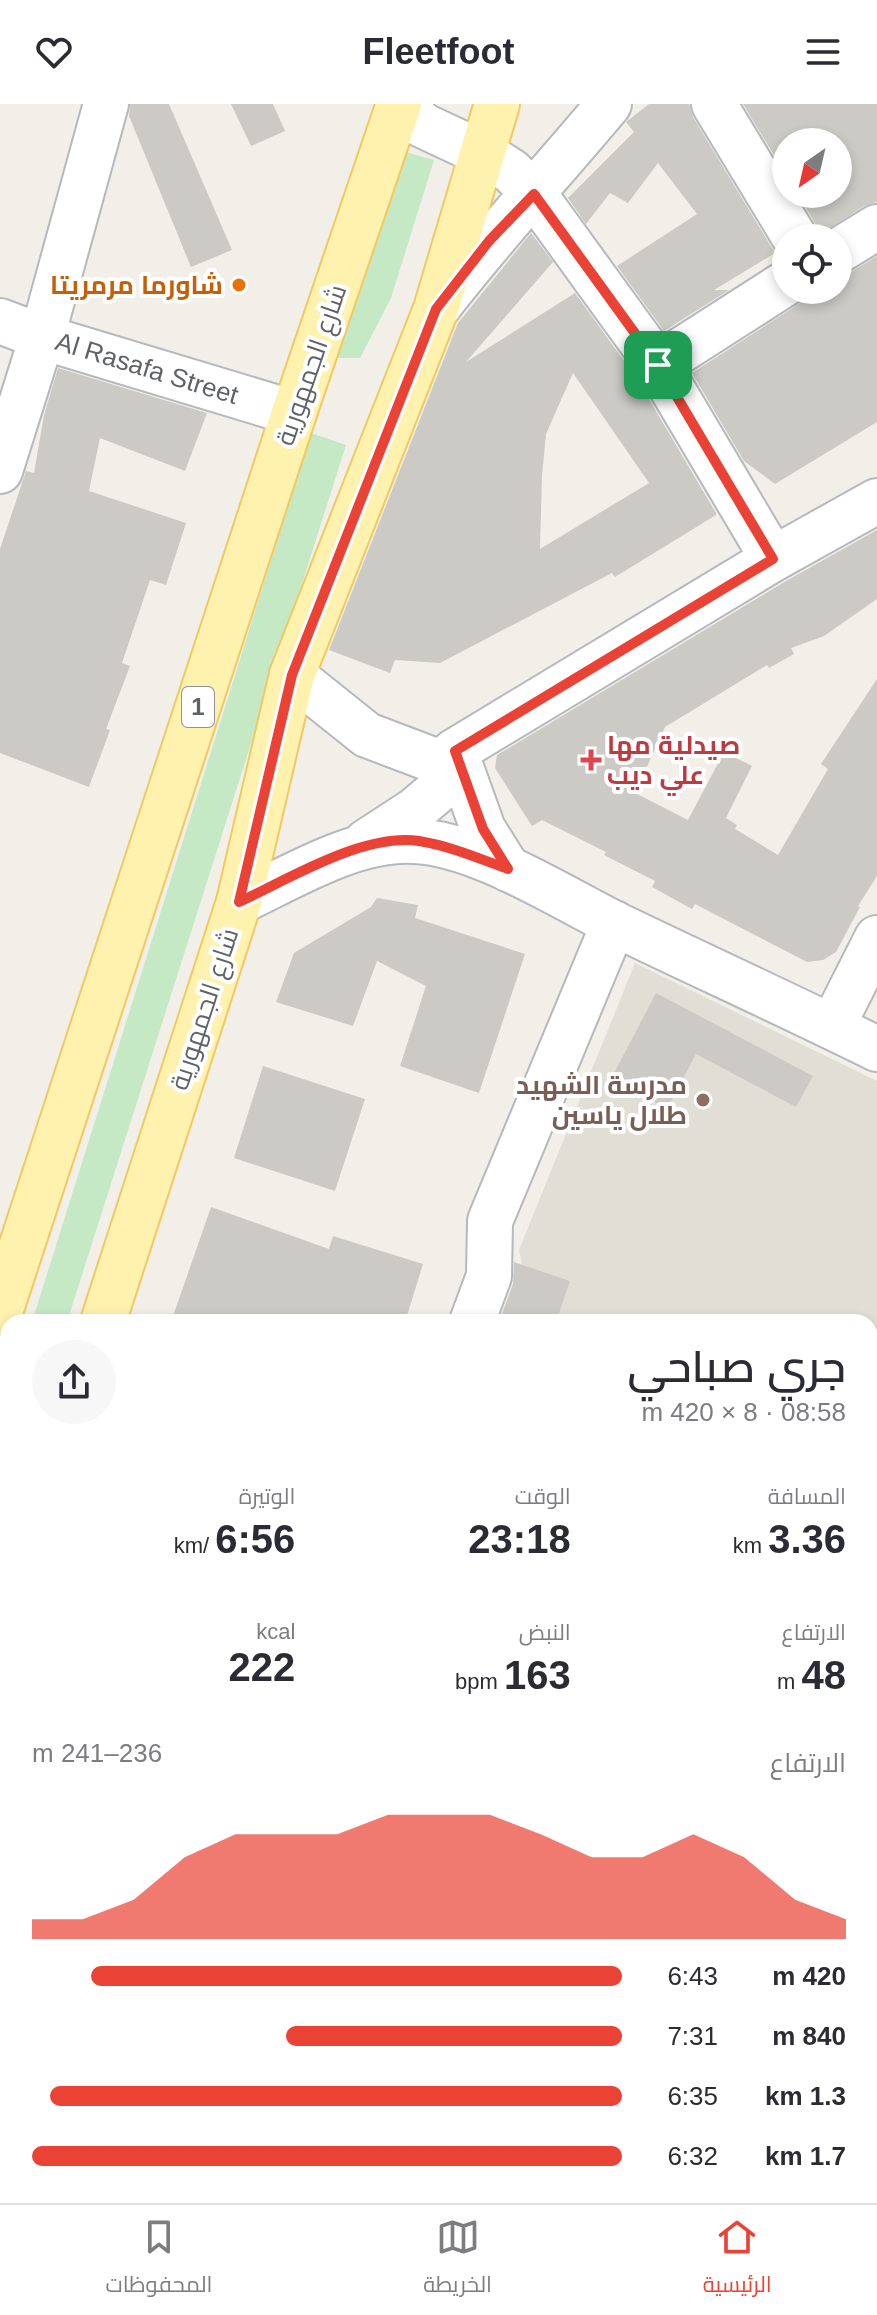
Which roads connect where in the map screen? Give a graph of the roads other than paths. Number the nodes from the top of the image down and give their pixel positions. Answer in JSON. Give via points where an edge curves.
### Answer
{"nodes":[{"id":1,"x":106,"y":104,"type":"edge"},
{"id":2,"x":401,"y":104,"type":"edge"},
{"id":3,"x":497,"y":104,"type":"edge"},
{"id":4,"x":609,"y":104,"type":"edge"},
{"id":5,"x":714,"y":104,"type":"edge"},
{"id":6,"x":484,"y":154,"type":"junction"},
{"id":7,"x":534,"y":194,"type":"junction"},
{"id":8,"x":787,"y":224,"type":"edge"},
{"id":9,"x":877,"y":227,"type":"edge"},
{"id":10,"x":852,"y":242,"type":"edge"},
{"id":11,"x":772,"y":292,"type":"edge"},
{"id":12,"x":436,"y":309,"type":"junction"},
{"id":13,"x":0,"y":321,"type":"edge"},
{"id":14,"x":42,"y":337,"type":"junction"},
{"id":15,"x":658,"y":365,"type":"junction"},
{"id":16,"x":294,"y":413,"type":"junction"},
{"id":17,"x":0,"y":471,"type":"edge"},
{"id":18,"x":877,"y":501,"type":"edge"},
{"id":19,"x":773,"y":559,"type":"junction"},
{"id":20,"x":292,"y":675,"type":"junction"},
{"id":21,"x":455,"y":751,"type":"junction"},
{"id":22,"x":357,"y":847,"type":"junction"},
{"id":23,"x":508,"y":869,"type":"junction"},
{"id":24,"x":239,"y":902,"type":"junction"},
{"id":25,"x":614,"y":923,"type":"junction"},
{"id":26,"x":877,"y":938,"type":"edge"},
{"id":27,"x":832,"y":1027,"type":"junction"},
{"id":28,"x":877,"y":1049,"type":"edge"},
{"id":29,"x":8,"y":1259,"type":"edge"},
{"id":30,"x":0,"y":1312,"type":"edge"},
{"id":31,"x":106,"y":1314,"type":"edge"},
{"id":32,"x":475,"y":1314,"type":"edge"}],
"edges":[{"from":1,"to":14,"type":"street"},
{"from":2,"to":6,"type":"street","via":[[422,125]]},
{"from":2,"to":16,"type":"main road","name":"شارع الجمهورية","number":"1"},
{"from":3,"to":6,"type":"main road","name":"شارع الجمهورية"},
{"from":4,"to":7,"type":"street"},
{"from":5,"to":8,"type":"street"},
{"from":6,"to":7,"type":"street"},
{"from":6,"to":12,"type":"main road","name":"شارع الجمهورية"},
{"from":7,"to":12,"type":"street"},
{"from":7,"to":15,"type":"street"},
{"from":9,"to":10,"type":"street"},
{"from":11,"to":15,"type":"street"},
{"from":12,"to":20,"type":"main road","name":"شارع الجمهورية"},
{"from":13,"to":14,"type":"street","name":"Al Rasafa Street"},
{"from":14,"to":16,"type":"street","name":"Al Rasafa Street"},
{"from":14,"to":17,"type":"street"},
{"from":15,"to":19,"type":"street"},
{"from":16,"to":29,"type":"main road","name":"شارع الجمهورية","number":"1"},
{"from":18,"to":19,"type":"street"},
{"from":19,"to":21,"type":"street"},
{"from":20,"to":21,"type":"street","via":[[367,735],[441,763]]},
{"from":20,"to":24,"type":"main road","name":"شارع الجمهورية"},
{"from":21,"to":22,"type":"street","via":[[442,787]]},
{"from":21,"to":23,"type":"street","via":[[483,829]]},
{"from":22,"to":23,"type":"street","via":[[415,841],[450,847]]},
{"from":22,"to":24,"type":"street"},
{"from":23,"to":25,"type":"street"},
{"from":24,"to":31,"type":"main road","name":"شارع الجمهورية"},
{"from":25,"to":27,"type":"street"},
{"from":25,"to":32,"type":"street","via":[[490,1221],[489,1276]]},
{"from":26,"to":27,"type":"street"},
{"from":27,"to":28,"type":"street"},
{"from":29,"to":30,"type":"main road","name":"شارع الجمهورية","number":"1"}]}
